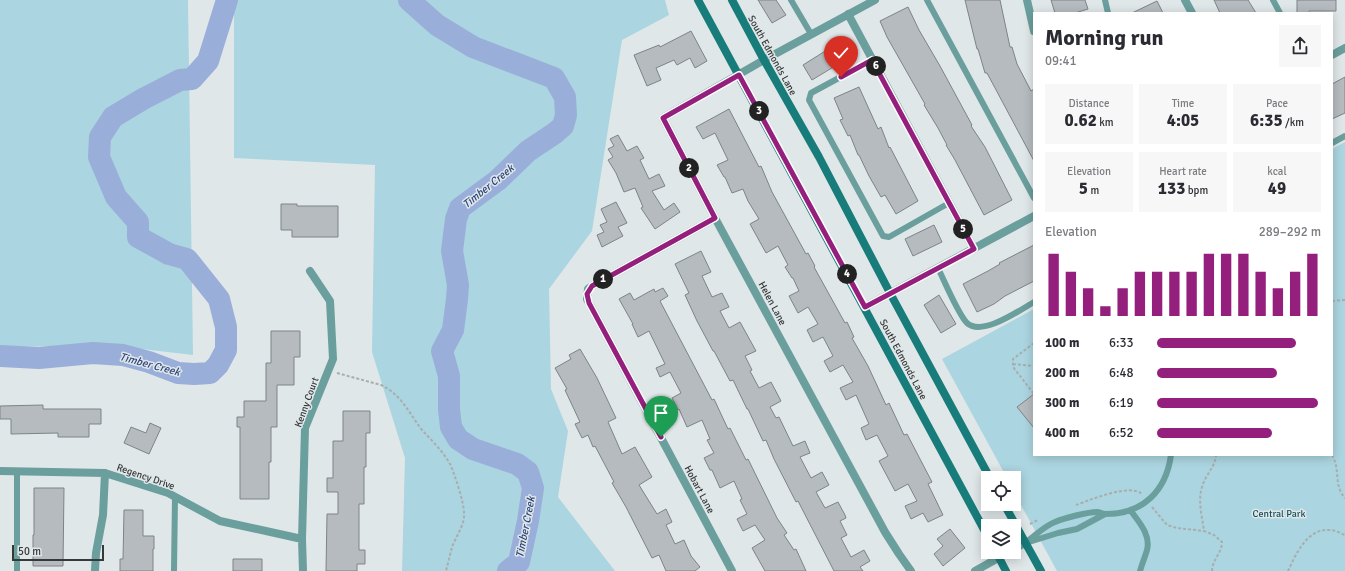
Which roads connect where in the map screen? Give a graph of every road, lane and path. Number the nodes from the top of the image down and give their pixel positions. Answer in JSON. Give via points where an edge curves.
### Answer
{"nodes":[{"id":1,"x":698,"y":0,"type":"edge"},
{"id":2,"x":732,"y":0,"type":"edge"},
{"id":3,"x":791,"y":0,"type":"edge"},
{"id":4,"x":875,"y":0,"type":"edge"},
{"id":5,"x":927,"y":0,"type":"edge"},
{"id":6,"x":1026,"y":0,"type":"edge"},
{"id":7,"x":1105,"y":0,"type":"edge"},
{"id":8,"x":1185,"y":0,"type":"edge"},
{"id":9,"x":1273,"y":0,"type":"edge"},
{"id":10,"x":1108,"y":12,"type":"edge"},
{"id":11,"x":1191,"y":12,"type":"edge"},
{"id":12,"x":1279,"y":12,"type":"edge"},
{"id":13,"x":848,"y":14,"type":"junction"},
{"id":14,"x":1033,"y":27,"type":"edge"},
{"id":15,"x":811,"y":34,"type":"junction"},
{"id":16,"x":1345,"y":48,"type":"edge"},
{"id":17,"x":1333,"y":54,"type":"edge"},
{"id":18,"x":764,"y":60,"type":"junction"},
{"id":19,"x":872,"y":60,"type":"junction"},
{"id":20,"x":739,"y":75,"type":"junction"},
{"id":21,"x":1345,"y":136,"type":"edge"},
{"id":22,"x":1333,"y":142,"type":"edge"},
{"id":23,"x":1033,"y":196,"type":"edge"},
{"id":24,"x":949,"y":203,"type":"junction"},
{"id":25,"x":1033,"y":217,"type":"edge"},
{"id":26,"x":715,"y":218,"type":"junction"},
{"id":27,"x":974,"y":249,"type":"junction"},
{"id":28,"x":938,"y":268,"type":"junction"},
{"id":29,"x":310,"y":272,"type":"dead end"},
{"id":30,"x":890,"y":293,"type":"junction"},
{"id":31,"x":1345,"y":300,"type":"edge"},
{"id":32,"x":1333,"y":301,"type":"edge"},
{"id":33,"x":1033,"y":303,"type":"edge"},
{"id":34,"x":865,"y":307,"type":"junction"},
{"id":35,"x":1033,"y":344,"type":"edge"},
{"id":36,"x":1013,"y":364,"type":"junction"},
{"id":37,"x":1033,"y":366,"type":"edge"},
{"id":38,"x":329,"y":371,"type":"junction"},
{"id":39,"x":1033,"y":393,"type":"edge"},
{"id":40,"x":1171,"y":456,"type":"edge"},
{"id":41,"x":1216,"y":456,"type":"edge"},
{"id":42,"x":1333,"y":456,"type":"edge"},
{"id":43,"x":0,"y":471,"type":"edge"},
{"id":44,"x":17,"y":471,"type":"junction"},
{"id":45,"x":986,"y":471,"type":"edge"},
{"id":46,"x":105,"y":473,"type":"junction"},
{"id":47,"x":175,"y":497,"type":"junction"},
{"id":48,"x":1345,"y":498,"type":"edge"},
{"id":49,"x":1147,"y":502,"type":"junction"},
{"id":50,"x":1008,"y":511,"type":"edge"},
{"id":51,"x":1131,"y":511,"type":"junction"},
{"id":52,"x":1105,"y":514,"type":"junction"},
{"id":53,"x":981,"y":524,"type":"edge"},
{"id":54,"x":1204,"y":531,"type":"junction"},
{"id":55,"x":1345,"y":535,"type":"edge"},
{"id":56,"x":302,"y":539,"type":"junction"},
{"id":57,"x":1025,"y":543,"type":"junction"},
{"id":58,"x":1021,"y":545,"type":"edge"},
{"id":59,"x":992,"y":559,"type":"edge"},
{"id":60,"x":1000,"y":559,"type":"edge"},
{"id":61,"x":17,"y":571,"type":"edge"},
{"id":62,"x":96,"y":571,"type":"edge"},
{"id":63,"x":174,"y":571,"type":"edge"},
{"id":64,"x":303,"y":571,"type":"edge"},
{"id":65,"x":446,"y":571,"type":"edge"},
{"id":66,"x":732,"y":571,"type":"edge"},
{"id":67,"x":911,"y":571,"type":"edge"},
{"id":68,"x":975,"y":571,"type":"edge"},
{"id":69,"x":1006,"y":571,"type":"edge"},
{"id":70,"x":1041,"y":571,"type":"edge"},
{"id":71,"x":1140,"y":571,"type":"edge"},
{"id":72,"x":1212,"y":571,"type":"edge"},
{"id":73,"x":1288,"y":571,"type":"edge"}],
"edges":[{"from":1,"to":20,"type":"main road","name":"South Edmonds Lane"},
{"from":2,"to":18,"type":"main road","name":"South Edmonds Lane"},
{"from":3,"to":15,"type":"lane"},
{"from":4,"to":13,"type":"street"},
{"from":5,"to":23,"type":"lane"},
{"from":6,"to":14,"type":"street"},
{"from":7,"to":10,"type":"lane"},
{"from":8,"to":11,"type":"street"},
{"from":9,"to":12,"type":"lane"},
{"from":13,"to":15,"type":"street"},
{"from":13,"to":19,"type":"street"},
{"from":15,"to":18,"type":"street"},
{"from":16,"to":17,"type":"street"},
{"from":18,"to":20,"type":"street"},
{"from":18,"to":30,"type":"main road","name":"South Edmonds Lane","via":[[819,157]]},
{"from":19,"to":24,"type":"street"},
{"from":19,"to":24,"type":"lane","via":[[811,93],[809,100],[883,236],[889,237]]},
{"from":20,"to":26,"type":"street","name":"Helen Lane","via":[[663,118]]},
{"from":20,"to":34,"type":"main road","name":"South Edmonds Lane"},
{"from":21,"to":22,"type":"lane"},
{"from":24,"to":27,"type":"street"},
{"from":25,"to":27,"type":"street"},
{"from":26,"to":66,"type":"street","name":"Hobart Lane","via":[[592,286],[588,290],[587,299]]},
{"from":26,"to":67,"type":"street","name":"Helen Lane","via":[[885,532]]},
{"from":27,"to":28,"type":"street"},
{"from":28,"to":30,"type":"street"},
{"from":28,"to":33,"type":"lane","via":[[960,313],[971,326],[982,327],[996,323]]},
{"from":29,"to":38,"type":"street","name":"Kenny Court","via":[[330,300],[333,360]]},
{"from":30,"to":34,"type":"street"},
{"from":30,"to":45,"type":"main road","name":"South Edmonds Lane"},
{"from":31,"to":32,"type":"path"},
{"from":34,"to":53,"type":"main road","name":"South Edmonds Lane"},
{"from":35,"to":36,"type":"path","via":[[1013,359]]},
{"from":36,"to":37,"type":"path"},
{"from":36,"to":39,"type":"path"},
{"from":38,"to":56,"type":"street","name":"Kenny Court","via":[[305,428]]},
{"from":38,"to":65,"type":"path","via":[[388,388],[402,400],[449,462],[464,515]]},
{"from":40,"to":49,"type":"lane","via":[[1160,487]]},
{"from":41,"to":54,"type":"path","via":[[1215,463],[1202,487],[1200,504]]},
{"from":42,"to":48,"type":"path","via":[[1337,464],[1339,488]]},
{"from":43,"to":44,"type":"street","name":"Regency Drive"},
{"from":44,"to":46,"type":"street","name":"Regency Drive"},
{"from":44,"to":61,"type":"lane"},
{"from":46,"to":47,"type":"street","name":"Regency Drive"},
{"from":46,"to":62,"type":"street"},
{"from":47,"to":56,"type":"street","name":"Regency Drive","via":[[220,520]]},
{"from":47,"to":63,"type":"lane"},
{"from":49,"to":51,"type":"lane"},
{"from":49,"to":54,"type":"path","via":[[1167,525]]},
{"from":50,"to":57,"type":"main road"},
{"from":51,"to":52,"type":"lane"},
{"from":51,"to":71,"type":"lane","via":[[1145,531],[1148,541]]},
{"from":52,"to":57,"type":"lane","via":[[1077,529]]},
{"from":52,"to":57,"type":"lane","via":[[1096,512],[1053,522]]},
{"from":54,"to":72,"type":"path","via":[[1222,542]]},
{"from":55,"to":73,"type":"path","via":[[1330,530],[1310,536]]},
{"from":56,"to":64,"type":"street","name":"Kenny Court"},
{"from":57,"to":58,"type":"street"},
{"from":57,"to":70,"type":"main road"},
{"from":59,"to":68,"type":"street"},
{"from":60,"to":69,"type":"main road"}]}
